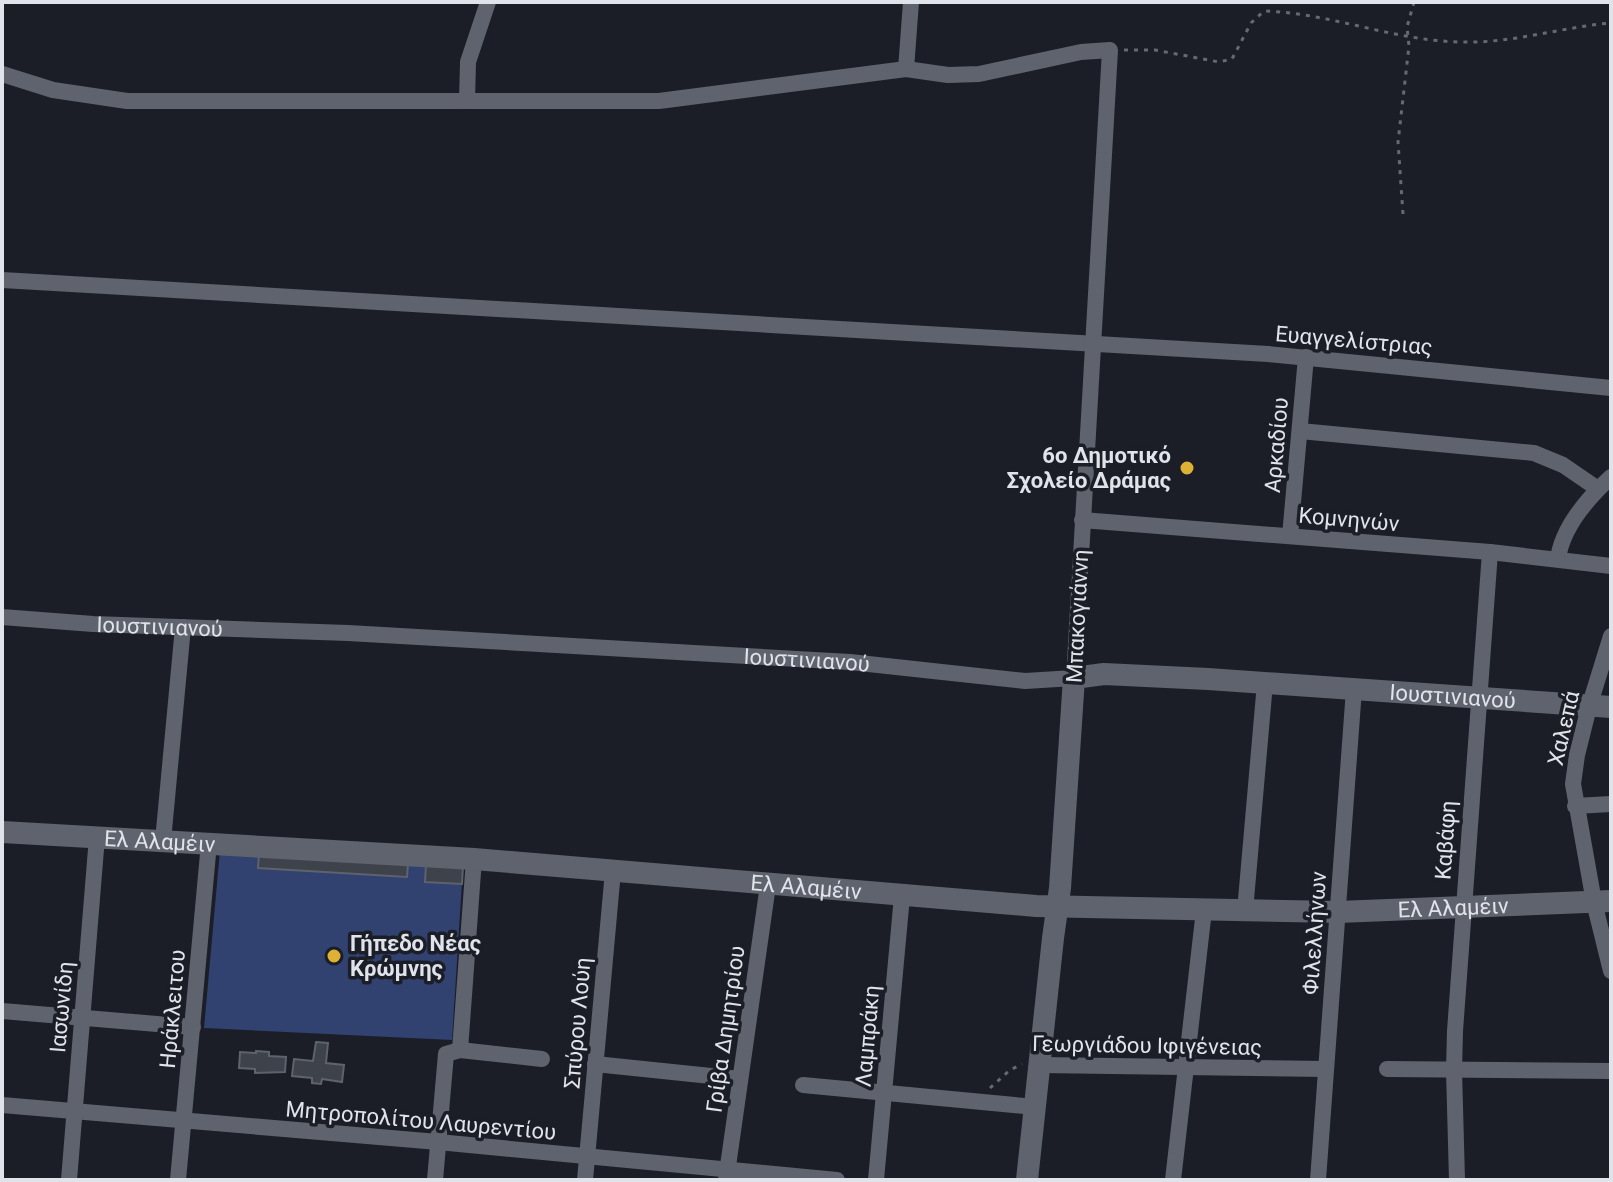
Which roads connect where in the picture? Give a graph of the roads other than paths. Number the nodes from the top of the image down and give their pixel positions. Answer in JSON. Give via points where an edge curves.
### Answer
{"nodes":[{"id":1,"x":488,"y":2,"type":"edge"},
{"id":2,"x":911,"y":2,"type":"edge"},
{"id":3,"x":906,"y":69,"type":"junction"},
{"id":4,"x":2,"y":74,"type":"edge"},
{"id":5,"x":467,"y":101,"type":"junction"},
{"id":6,"x":2,"y":280,"type":"edge"},
{"id":7,"x":1092,"y":345,"type":"junction"},
{"id":8,"x":1306,"y":357,"type":"junction"},
{"id":9,"x":1611,"y":388,"type":"edge"},
{"id":10,"x":1300,"y":431,"type":"junction"},
{"id":11,"x":1605,"y":483,"type":"edge"},
{"id":12,"x":1082,"y":520,"type":"junction"},
{"id":13,"x":1290,"y":536,"type":"junction"},
{"id":14,"x":1490,"y":552,"type":"junction"},
{"id":15,"x":1558,"y":559,"type":"junction"},
{"id":16,"x":1611,"y":566,"type":"edge"},
{"id":17,"x":2,"y":617,"type":"edge"},
{"id":18,"x":183,"y":627,"type":"junction"},
{"id":19,"x":1611,"y":636,"type":"edge"},
{"id":20,"x":1074,"y":678,"type":"junction"},
{"id":21,"x":1265,"y":683,"type":"junction"},
{"id":22,"x":1354,"y":689,"type":"junction"},
{"id":23,"x":1477,"y":698,"type":"junction"},
{"id":24,"x":1600,"y":707,"type":"edge"},
{"id":25,"x":1611,"y":804,"type":"edge"},
{"id":26,"x":1575,"y":806,"type":"junction"},
{"id":27,"x":2,"y":832,"type":"edge"},
{"id":28,"x":97,"y":837,"type":"junction"},
{"id":29,"x":163,"y":841,"type":"junction"},
{"id":30,"x":209,"y":843,"type":"junction"},
{"id":31,"x":474,"y":859,"type":"junction"},
{"id":32,"x":613,"y":871,"type":"junction"},
{"id":33,"x":768,"y":885,"type":"junction"},
{"id":34,"x":902,"y":896,"type":"junction"},
{"id":35,"x":1602,"y":901,"type":"edge"},
{"id":36,"x":1058,"y":906,"type":"junction"},
{"id":37,"x":1463,"y":908,"type":"junction"},
{"id":38,"x":1204,"y":910,"type":"junction"},
{"id":39,"x":1245,"y":911,"type":"junction"},
{"id":40,"x":1338,"y":912,"type":"junction"},
{"id":41,"x":1611,"y":971,"type":"edge"},
{"id":42,"x":2,"y":1011,"type":"edge"},
{"id":43,"x":83,"y":1017,"type":"junction"},
{"id":44,"x":193,"y":1027,"type":"junction"},
{"id":45,"x":453,"y":1052,"type":"junction"},
{"id":46,"x":542,"y":1059,"type":"dead end"},
{"id":47,"x":595,"y":1064,"type":"junction"},
{"id":48,"x":1040,"y":1065,"type":"junction"},
{"id":49,"x":1186,"y":1068,"type":"junction"},
{"id":50,"x":1326,"y":1069,"type":"junction"},
{"id":51,"x":1387,"y":1069,"type":"dead end"},
{"id":52,"x":1454,"y":1070,"type":"junction"},
{"id":53,"x":1611,"y":1071,"type":"edge"},
{"id":54,"x":740,"y":1079,"type":"junction"},
{"id":55,"x":803,"y":1085,"type":"dead end"},
{"id":56,"x":884,"y":1092,"type":"junction"},
{"id":57,"x":2,"y":1105,"type":"edge"},
{"id":58,"x":1035,"y":1107,"type":"junction"},
{"id":59,"x":75,"y":1111,"type":"junction"},
{"id":60,"x":184,"y":1121,"type":"junction"},
{"id":61,"x":438,"y":1142,"type":"junction"},
{"id":62,"x":587,"y":1156,"type":"junction"},
{"id":63,"x":727,"y":1175,"type":"edge"},
{"id":64,"x":69,"y":1180,"type":"edge"},
{"id":65,"x":178,"y":1180,"type":"edge"},
{"id":66,"x":435,"y":1180,"type":"edge"},
{"id":67,"x":585,"y":1180,"type":"edge"},
{"id":68,"x":837,"y":1180,"type":"edge"},
{"id":69,"x":876,"y":1180,"type":"edge"},
{"id":70,"x":1027,"y":1180,"type":"edge"},
{"id":71,"x":1173,"y":1180,"type":"edge"},
{"id":72,"x":1318,"y":1180,"type":"edge"},
{"id":73,"x":1457,"y":1180,"type":"edge"}],
"edges":[{"from":1,"to":5,"type":"street","via":[[468,62]]},
{"from":2,"to":3,"type":"street"},
{"from":3,"to":5,"type":"street","via":[[659,101]]},
{"from":3,"to":7,"type":"street","name":"Μπακογιάννη","via":[[967,75],[1110,50]]},
{"from":4,"to":5,"type":"street","via":[[53,90],[127,101]]},
{"from":6,"to":7,"type":"street","name":"Ευαγγελίστριας"},
{"from":7,"to":8,"type":"street","name":"Ευαγγελίστριας"},
{"from":7,"to":12,"type":"street","name":"Μπακογιάννη"},
{"from":8,"to":9,"type":"street","name":"Ευαγγελίστριας"},
{"from":8,"to":10,"type":"street","name":"Αρκαδίου"},
{"from":10,"to":11,"type":"street","via":[[1534,453]]},
{"from":10,"to":13,"type":"street","name":"Αρκαδίου"},
{"from":11,"to":15,"type":"street","via":[[1562,537]]},
{"from":12,"to":13,"type":"street","name":"Κομνηνών"},
{"from":12,"to":20,"type":"street","name":"Μπακογιάννη"},
{"from":13,"to":14,"type":"street","name":"Κομνηνών"},
{"from":14,"to":15,"type":"street","name":"Κομνηνών"},
{"from":14,"to":23,"type":"street","name":"Καβάφη"},
{"from":15,"to":16,"type":"street","name":"Κομνηνών"},
{"from":17,"to":18,"type":"street","name":"Ιουστινιανού"},
{"from":18,"to":20,"type":"street","name":"Ιουστινιανού","via":[[823,660],[1025,681]]},
{"from":18,"to":29,"type":"street"},
{"from":19,"to":24,"type":"street","name":"Χαλεπά"},
{"from":20,"to":21,"type":"street","name":"Ιουστινιανού","via":[[1104,674]]},
{"from":20,"to":36,"type":"street","name":"Μπακογιάννη"},
{"from":21,"to":22,"type":"street","name":"Ιουστινιανού"},
{"from":21,"to":39,"type":"street"},
{"from":22,"to":23,"type":"street","name":"Ιουστινιανού"},
{"from":22,"to":40,"type":"street","name":"Φιλελλήνων"},
{"from":23,"to":24,"type":"street","name":"Ιουστινιανού"},
{"from":23,"to":37,"type":"street","name":"Καβάφη"},
{"from":24,"to":26,"type":"street","name":"Χαλεπά","via":[[1575,766]]},
{"from":25,"to":26,"type":"street"},
{"from":26,"to":35,"type":"street","name":"Χαλεπά"},
{"from":27,"to":28,"type":"street","name":"Ελ Αλαμέιν"},
{"from":28,"to":29,"type":"street","name":"Ελ Αλαμέιν"},
{"from":28,"to":43,"type":"street","name":"Ιασωνίδη"},
{"from":29,"to":30,"type":"street","name":"Ελ Αλαμέιν"},
{"from":30,"to":31,"type":"street","name":"Ελ Αλαμέιν"},
{"from":30,"to":44,"type":"street","name":"Ηράκλειτου"},
{"from":31,"to":32,"type":"street","name":"Ελ Αλαμέιν"},
{"from":31,"to":45,"type":"street"},
{"from":32,"to":33,"type":"street","name":"Ελ Αλαμέιν"},
{"from":32,"to":47,"type":"street","name":"Σπύρου Λούη"},
{"from":33,"to":34,"type":"street","name":"Ελ Αλαμέιν"},
{"from":33,"to":54,"type":"street","name":"Γρίβα Δημητρίου"},
{"from":34,"to":36,"type":"street","name":"Ελ Αλαμέιν"},
{"from":34,"to":56,"type":"street","name":"Λαμπράκη"},
{"from":35,"to":37,"type":"street","name":"Ελ Αλαμέιν"},
{"from":35,"to":41,"type":"street","name":"Χαλεπά"},
{"from":36,"to":38,"type":"street","name":"Ελ Αλαμέιν"},
{"from":36,"to":48,"type":"street","name":"Μπακογιάννη"},
{"from":37,"to":40,"type":"street","name":"Ελ Αλαμέιν"},
{"from":37,"to":52,"type":"street","name":"Καβάφη"},
{"from":38,"to":39,"type":"street","name":"Ελ Αλαμέιν"},
{"from":38,"to":49,"type":"street"},
{"from":39,"to":40,"type":"street","name":"Ελ Αλαμέιν"},
{"from":40,"to":50,"type":"street","name":"Φιλελλήνων"},
{"from":42,"to":43,"type":"street"},
{"from":43,"to":44,"type":"street"},
{"from":43,"to":59,"type":"street","name":"Ιασωνίδη"},
{"from":44,"to":60,"type":"street","name":"Ηράκλειτου"},
{"from":45,"to":46,"type":"street"},
{"from":45,"to":61,"type":"street"},
{"from":47,"to":54,"type":"street"},
{"from":47,"to":62,"type":"street","name":"Σπύρου Λούη"},
{"from":48,"to":49,"type":"street","name":"Γεωργιάδου Ιφιγένειας"},
{"from":48,"to":58,"type":"street","name":"Μπακογιάννη"},
{"from":49,"to":50,"type":"street","name":"Γεωργιάδου Ιφιγένειας"},
{"from":49,"to":71,"type":"street"},
{"from":50,"to":72,"type":"street","name":"Φιλελλήνων"},
{"from":51,"to":52,"type":"street"},
{"from":52,"to":53,"type":"street"},
{"from":52,"to":73,"type":"street","name":"Καβάφη"},
{"from":54,"to":63,"type":"street","name":"Γρίβα Δημητρίου"},
{"from":55,"to":56,"type":"street"},
{"from":56,"to":58,"type":"street"},
{"from":56,"to":69,"type":"street","name":"Λαμπράκη"},
{"from":57,"to":59,"type":"street","name":"Μητροπολίτου Λαυρεντίου"},
{"from":58,"to":70,"type":"street","name":"Μπακογιάννη"},
{"from":59,"to":60,"type":"street","name":"Μητροπολίτου Λαυρεντίου"},
{"from":59,"to":64,"type":"street","name":"Ιασωνίδη"},
{"from":60,"to":61,"type":"street","name":"Μητροπολίτου Λαυρεντίου"},
{"from":60,"to":65,"type":"street","name":"Ηράκλειτου"},
{"from":61,"to":62,"type":"street","name":"Μητροπολίτου Λαυρεντίου"},
{"from":61,"to":66,"type":"street"},
{"from":62,"to":63,"type":"street","name":"Μητροπολίτου Λαυρεντίου"},
{"from":62,"to":67,"type":"street","name":"Σπύρου Λούη"},
{"from":63,"to":68,"type":"street","name":"Μητροπολίτου Λαυρεντίου"}]}
